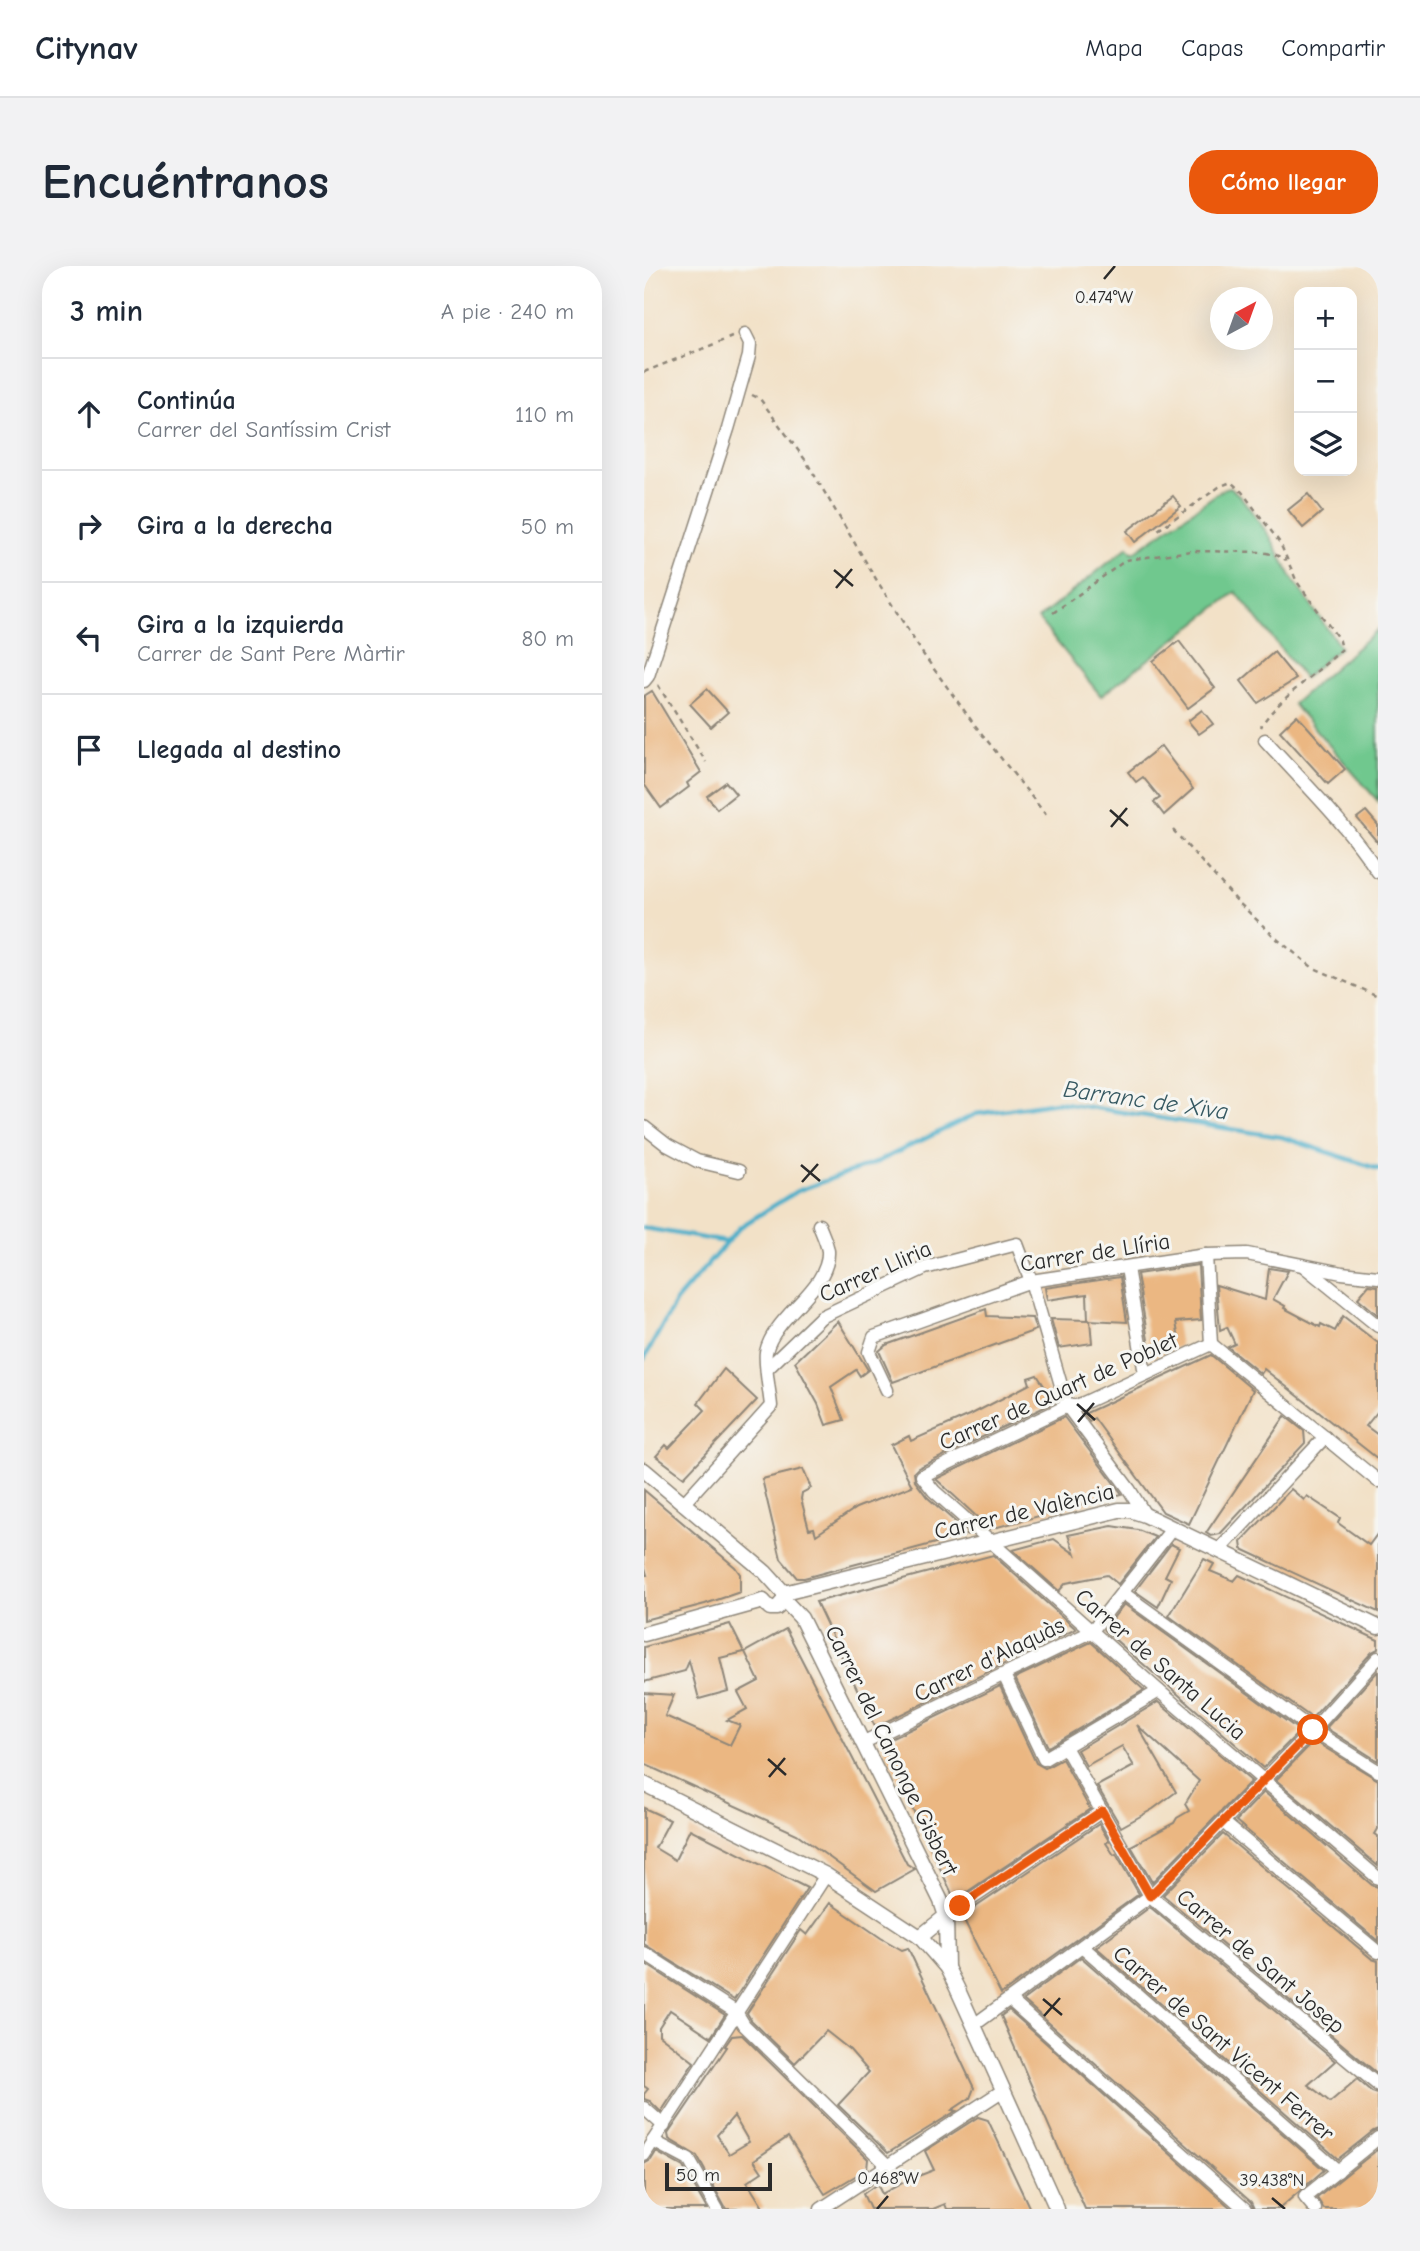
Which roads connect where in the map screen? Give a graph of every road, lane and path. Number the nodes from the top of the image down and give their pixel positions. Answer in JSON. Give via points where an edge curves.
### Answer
{"nodes":[{"id":1,"x":745,"y":334,"type":"joint"},
{"id":2,"x":644,"y":372,"type":"edge"},
{"id":3,"x":738,"y":393,"type":"junction"},
{"id":4,"x":1158,"y":530,"type":"dead end"},
{"id":5,"x":1286,"y":560,"type":"junction"},
{"id":6,"x":1054,"y":613,"type":"dead end"},
{"id":7,"x":646,"y":679,"type":"edge"},
{"id":8,"x":1265,"y":740,"type":"joint"},
{"id":9,"x":706,"y":762,"type":"dead end"},
{"id":10,"x":1046,"y":815,"type":"dead end"},
{"id":11,"x":1173,"y":831,"type":"dead end"},
{"id":12,"x":1378,"y":873,"type":"edge"},
{"id":13,"x":1378,"y":996,"type":"edge"},
{"id":14,"x":644,"y":1127,"type":"edge"},
{"id":15,"x":739,"y":1171,"type":"dead end"},
{"id":16,"x":819,"y":1225,"type":"dead end"},
{"id":17,"x":1206,"y":1255,"type":"junction"},
{"id":18,"x":1304,"y":1266,"type":"junction"},
{"id":19,"x":1127,"y":1268,"type":"junction"},
{"id":20,"x":1378,"y":1277,"type":"edge"},
{"id":21,"x":1031,"y":1281,"type":"junction"},
{"id":22,"x":1378,"y":1326,"type":"edge"},
{"id":23,"x":1211,"y":1344,"type":"junction"},
{"id":24,"x":768,"y":1368,"type":"junction"},
{"id":25,"x":1145,"y":1374,"type":"junction"},
{"id":26,"x":887,"y":1390,"type":"dead end"},
{"id":27,"x":1067,"y":1406,"type":"junction"},
{"id":28,"x":1325,"y":1437,"type":"junction"},
{"id":29,"x":644,"y":1470,"type":"edge"},
{"id":30,"x":922,"y":1476,"type":"joint"},
{"id":31,"x":1378,"y":1480,"type":"edge"},
{"id":32,"x":683,"y":1504,"type":"junction"},
{"id":33,"x":1145,"y":1515,"type":"junction"},
{"id":34,"x":1172,"y":1529,"type":"junction"},
{"id":35,"x":991,"y":1542,"type":"junction"},
{"id":36,"x":1219,"y":1550,"type":"junction"},
{"id":37,"x":782,"y":1593,"type":"junction"},
{"id":38,"x":1123,"y":1593,"type":"junction"},
{"id":39,"x":1378,"y":1626,"type":"edge"},
{"id":40,"x":1091,"y":1632,"type":"junction"},
{"id":41,"x":644,"y":1634,"type":"edge"},
{"id":42,"x":1378,"y":1658,"type":"edge"},
{"id":43,"x":1004,"y":1675,"type":"junction"},
{"id":44,"x":1159,"y":1691,"type":"junction"},
{"id":45,"x":1313,"y":1730,"type":"junction"},
{"id":46,"x":862,"y":1743,"type":"junction"},
{"id":47,"x":1065,"y":1747,"type":"junction"},
{"id":48,"x":1378,"y":1771,"type":"edge"},
{"id":49,"x":1264,"y":1780,"type":"junction"},
{"id":50,"x":644,"y":1784,"type":"edge"},
{"id":51,"x":1102,"y":1811,"type":"junction"},
{"id":52,"x":1223,"y":1822,"type":"junction"},
{"id":53,"x":826,"y":1875,"type":"junction"},
{"id":54,"x":1378,"y":1878,"type":"edge"},
{"id":55,"x":1150,"y":1896,"type":"junction"},
{"id":56,"x":946,"y":1916,"type":"junction"},
{"id":57,"x":920,"y":1937,"type":"junction"},
{"id":58,"x":1083,"y":1947,"type":"junction"},
{"id":59,"x":1378,"y":1952,"type":"edge"},
{"id":60,"x":644,"y":1953,"type":"edge"},
{"id":61,"x":947,"y":1968,"type":"junction"},
{"id":62,"x":1010,"y":2000,"type":"junction"},
{"id":63,"x":736,"y":2012,"type":"junction"},
{"id":64,"x":974,"y":2025,"type":"junction"},
{"id":65,"x":1378,"y":2085,"type":"edge"},
{"id":66,"x":1002,"y":2091,"type":"junction"},
{"id":67,"x":644,"y":2108,"type":"edge"},
{"id":68,"x":664,"y":2126,"type":"junction"},
{"id":69,"x":1378,"y":2138,"type":"edge"},
{"id":70,"x":653,"y":2141,"type":"junction"},
{"id":71,"x":644,"y":2155,"type":"edge"},
{"id":72,"x":887,"y":2165,"type":"junction"},
{"id":73,"x":1338,"y":2171,"type":"junction"},
{"id":74,"x":717,"y":2209,"type":"edge"},
{"id":75,"x":821,"y":2209,"type":"edge"},
{"id":76,"x":1057,"y":2209,"type":"edge"},
{"id":77,"x":1245,"y":2209,"type":"edge"},
{"id":78,"x":1315,"y":2209,"type":"edge"}],
"edges":[{"from":1,"to":2,"type":"path"},
{"from":1,"to":3,"type":"street","via":[[749,356]]},
{"from":3,"to":7,"type":"street"},
{"from":3,"to":10,"type":"path","via":[[760,399],[799,452],[923,654]]},
{"from":4,"to":5,"type":"path","via":[[1231,482],[1280,543]]},
{"from":5,"to":6,"type":"path","via":[[1262,552],[1191,551],[1126,560]]},
{"from":5,"to":8,"type":"path","via":[[1342,649],[1264,720],[1260,729]]},
{"from":7,"to":9,"type":"path","via":[[655,681]]},
{"from":8,"to":12,"type":"street"},
{"from":11,"to":13,"type":"path","via":[[1294,953],[1312,967]]},
{"from":14,"to":15,"type":"street","via":[[697,1161]]},
{"from":16,"to":24,"type":"street","via":[[828,1250],[825,1267],[780,1325],[766,1352]]},
{"from":17,"to":18,"type":"street","name":"Carrer de Llíria","via":[[1247,1254]]},
{"from":17,"to":19,"type":"street","name":"Carrer de Llíria"},
{"from":17,"to":23,"type":"street"},
{"from":18,"to":20,"type":"street","name":"Carrer de Llíria"},
{"from":18,"to":22,"type":"street"},
{"from":19,"to":21,"type":"street","name":"Carrer de Llíria"},
{"from":19,"to":25,"type":"street"},
{"from":21,"to":24,"type":"street","name":"Carrer Lliria","via":[[1017,1244],[925,1269],[821,1317]]},
{"from":21,"to":26,"type":"street","name":"Carrer de Llíria","via":[[874,1337],[869,1352]]},
{"from":21,"to":27,"type":"street"},
{"from":23,"to":25,"type":"street","name":"Carrer de Quart de Poblet"},
{"from":23,"to":28,"type":"street"},
{"from":24,"to":32,"type":"street","via":[[771,1406]]},
{"from":25,"to":27,"type":"street","name":"Carrer de Quart de Poblet","via":[[1077,1406]]},
{"from":27,"to":30,"type":"street","name":"Carrer de Quart de Poblet"},
{"from":27,"to":33,"type":"street"},
{"from":28,"to":31,"type":"street"},
{"from":28,"to":36,"type":"street"},
{"from":29,"to":32,"type":"street","name":"Carrer del Canonge Gisbert"},
{"from":30,"to":35,"type":"street","name":"Carrer de Santa Lucia"},
{"from":32,"to":37,"type":"street","name":"Carrer del Canonge Gisbert","via":[[765,1572]]},
{"from":33,"to":34,"type":"street","name":"Carrer de València"},
{"from":33,"to":35,"type":"street","name":"Carrer de València","via":[[1119,1510]]},
{"from":34,"to":36,"type":"street","name":"Carrer de València"},
{"from":34,"to":38,"type":"street","name":"Carrer d'Alaquàs"},
{"from":35,"to":37,"type":"street","name":"Carrer de València"},
{"from":35,"to":40,"type":"street","name":"Carrer de Santa Lucia"},
{"from":36,"to":39,"type":"street","name":"Carrer de València"},
{"from":37,"to":41,"type":"street","name":"Carrer de València","via":[[780,1606],[774,1608],[762,1601]]},
{"from":37,"to":46,"type":"street","name":"Carrer del Canonge Gisbert","via":[[801,1618]]},
{"from":38,"to":40,"type":"street","name":"Carrer d'Alaquàs"},
{"from":38,"to":45,"type":"street"},
{"from":40,"to":43,"type":"street","name":"Carrer d'Alaquàs"},
{"from":40,"to":44,"type":"street","name":"Carrer de Santa Lucia"},
{"from":42,"to":45,"type":"street"},
{"from":43,"to":46,"type":"street","name":"Carrer d'Alaquàs"},
{"from":43,"to":47,"type":"street","via":[[1044,1759]]},
{"from":44,"to":47,"type":"street"},
{"from":44,"to":49,"type":"street","name":"Carrer de Santa Lucia"},
{"from":45,"to":48,"type":"street"},
{"from":45,"to":49,"type":"street"},
{"from":46,"to":56,"type":"street","name":"Carrer del Canonge Gisbert"},
{"from":47,"to":51,"type":"street"},
{"from":49,"to":52,"type":"street"},
{"from":49,"to":54,"type":"street","name":"Carrer de Santa Lucia"},
{"from":50,"to":53,"type":"street"},
{"from":51,"to":55,"type":"street"},
{"from":51,"to":56,"type":"street"},
{"from":52,"to":55,"type":"street"},
{"from":52,"to":59,"type":"street"},
{"from":53,"to":57,"type":"street"},
{"from":53,"to":63,"type":"street"},
{"from":55,"to":58,"type":"street"},
{"from":55,"to":65,"type":"street","name":"Carrer de Sant Josep"},
{"from":56,"to":57,"type":"street"},
{"from":56,"to":61,"type":"street","name":"Carrer del Canonge Gisbert"},
{"from":57,"to":61,"type":"street"},
{"from":58,"to":62,"type":"street"},
{"from":58,"to":73,"type":"street","name":"Carrer de Sant Vicent Ferrer"},
{"from":60,"to":63,"type":"street"},
{"from":61,"to":64,"type":"street"},
{"from":62,"to":64,"type":"street"},
{"from":62,"to":77,"type":"street"},
{"from":63,"to":68,"type":"street"},
{"from":63,"to":72,"type":"street"},
{"from":64,"to":66,"type":"street"},
{"from":66,"to":72,"type":"street"},
{"from":66,"to":76,"type":"street"},
{"from":67,"to":68,"type":"street"},
{"from":68,"to":70,"type":"street"},
{"from":69,"to":73,"type":"street"},
{"from":70,"to":71,"type":"street"},
{"from":70,"to":74,"type":"street","via":[[689,2160]]},
{"from":72,"to":75,"type":"street"},
{"from":73,"to":78,"type":"street","via":[[1305,2197]]}]}
